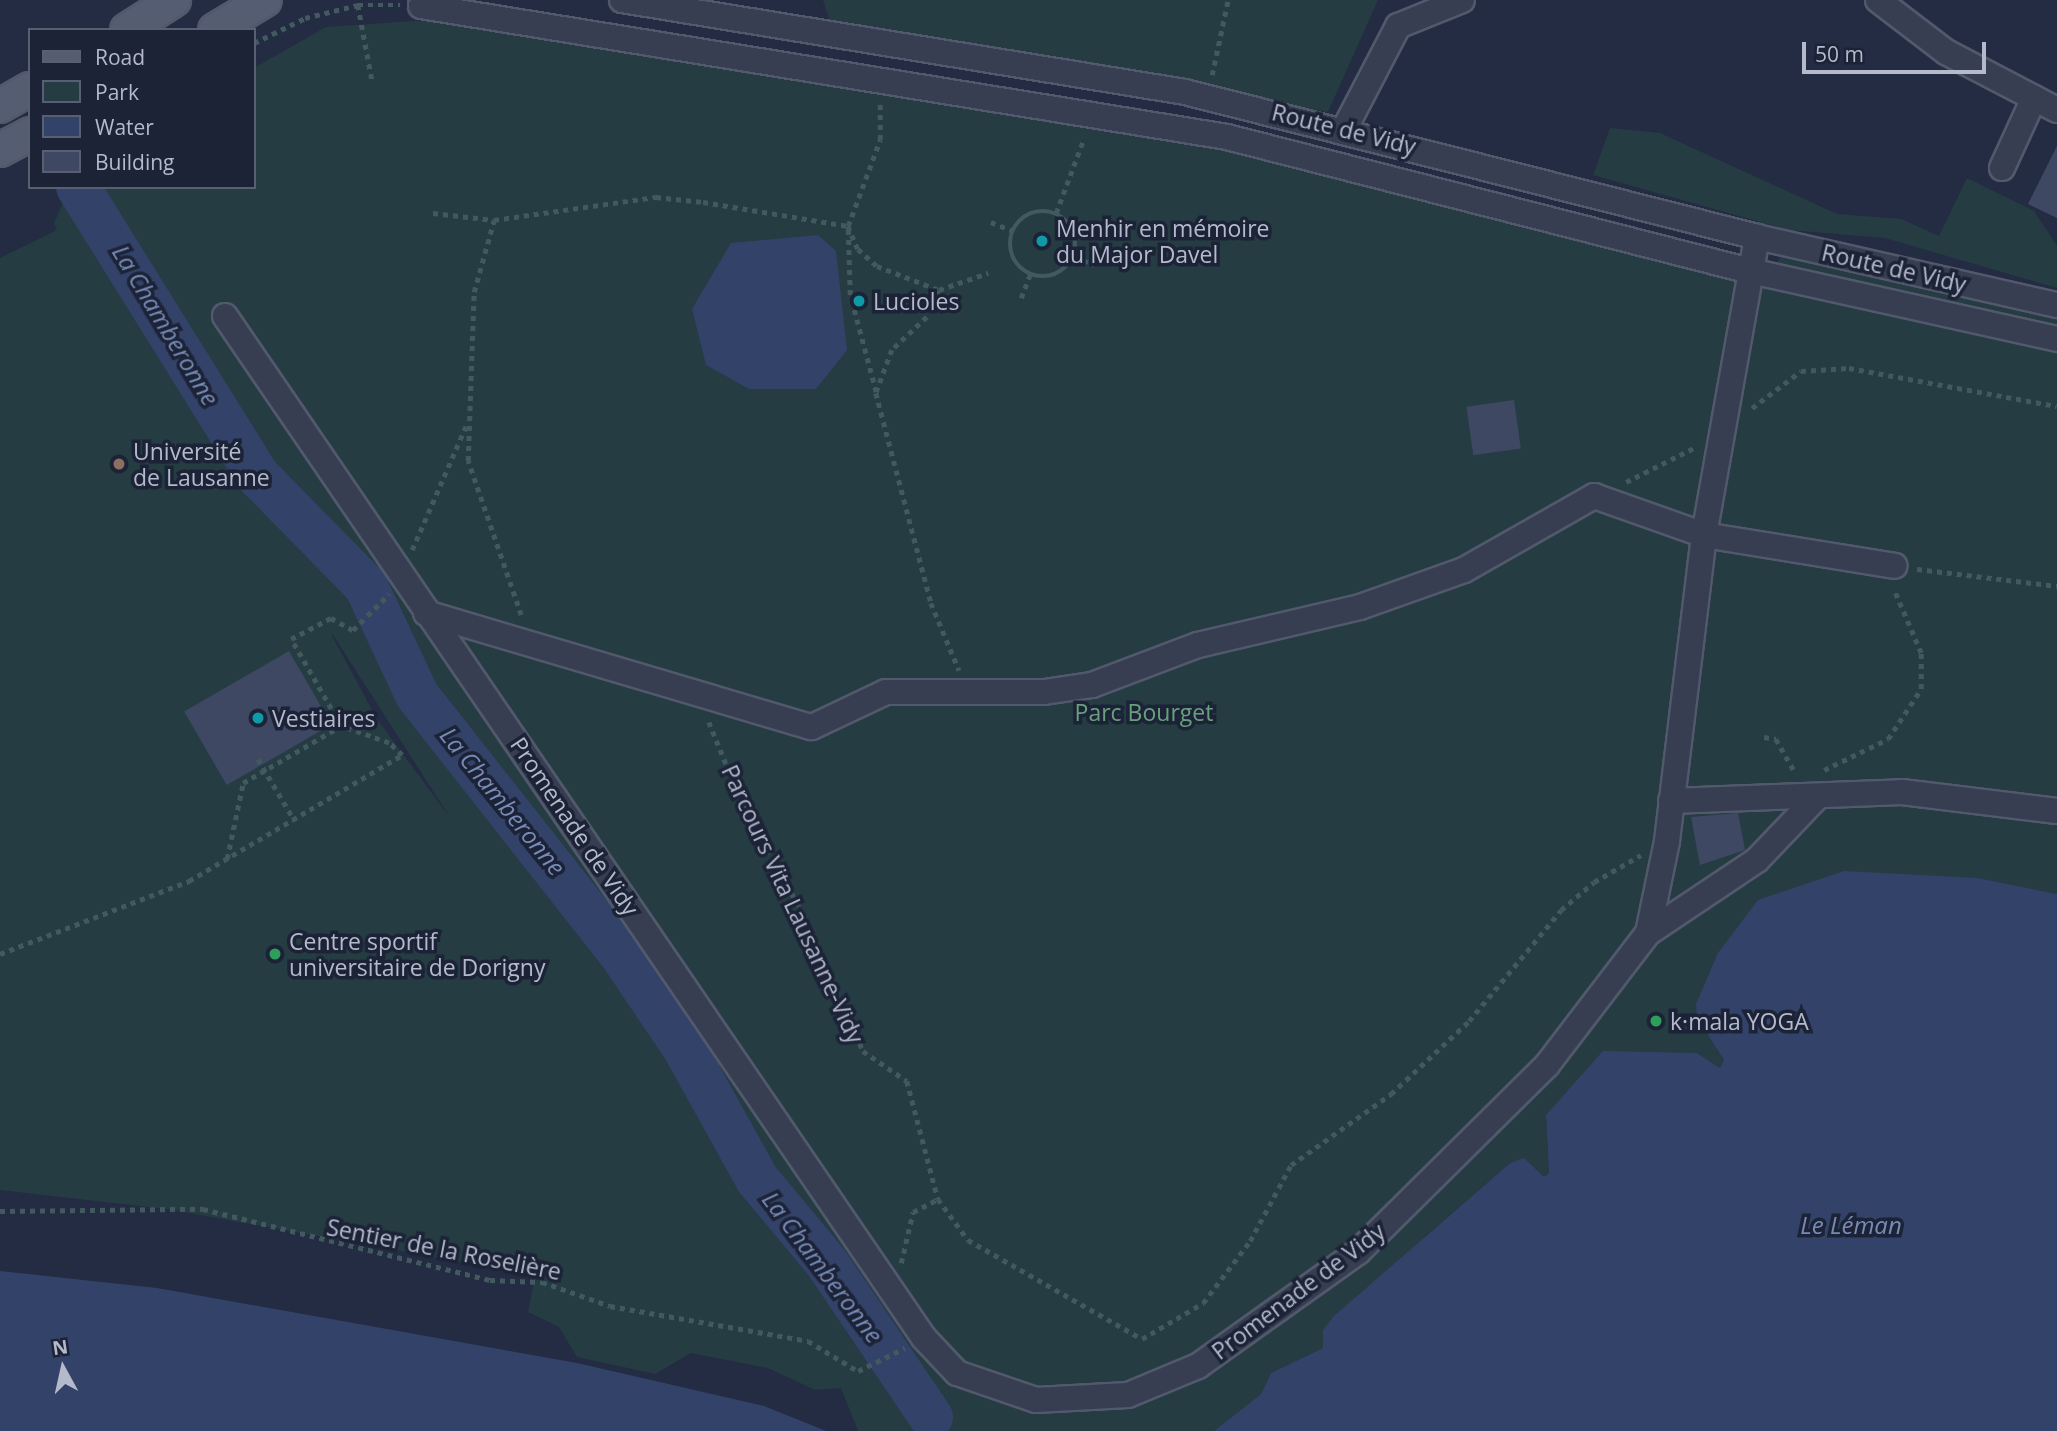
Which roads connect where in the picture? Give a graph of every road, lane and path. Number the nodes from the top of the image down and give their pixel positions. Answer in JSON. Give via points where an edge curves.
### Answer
{"nodes":[{"id":1,"x":265,"y":0,"type":"edge"},
{"id":2,"x":622,"y":0,"type":"edge"},
{"id":3,"x":1228,"y":0,"type":"edge"},
{"id":4,"x":1878,"y":0,"type":"edge"},
{"id":5,"x":178,"y":1,"type":"edge"},
{"id":6,"x":1452,"y":2,"type":"edge"},
{"id":7,"x":358,"y":5,"type":"junction"},
{"id":8,"x":421,"y":5,"type":"joint"},
{"id":9,"x":131,"y":28,"type":"edge"},
{"id":10,"x":218,"y":28,"type":"edge"},
{"id":11,"x":256,"y":42,"type":"edge"},
{"id":12,"x":880,"y":77,"type":"junction"},
{"id":13,"x":28,"y":80,"type":"edge"},
{"id":14,"x":372,"y":80,"type":"dead end"},
{"id":15,"x":0,"y":90,"type":"edge"},
{"id":16,"x":28,"y":90,"type":"edge"},
{"id":17,"x":1207,"y":97,"type":"junction"},
{"id":18,"x":2034,"y":98,"type":"junction"},
{"id":19,"x":0,"y":106,"type":"edge"},
{"id":20,"x":2057,"y":110,"type":"edge"},
{"id":21,"x":1093,"y":114,"type":"junction"},
{"id":22,"x":1345,"y":128,"type":"junction"},
{"id":23,"x":28,"y":135,"type":"edge"},
{"id":24,"x":0,"y":150,"type":"edge"},
{"id":25,"x":2002,"y":168,"type":"dead end"},
{"id":26,"x":433,"y":213,"type":"dead end"},
{"id":27,"x":1056,"y":214,"type":"junction"},
{"id":28,"x":494,"y":220,"type":"junction"},
{"id":29,"x":991,"y":222,"type":"dead end"},
{"id":30,"x":848,"y":226,"type":"junction"},
{"id":31,"x":1013,"y":231,"type":"junction"},
{"id":32,"x":1756,"y":237,"type":"junction"},
{"id":33,"x":1074,"y":257,"type":"junction"},
{"id":34,"x":1095,"y":264,"type":"dead end"},
{"id":35,"x":1746,"y":270,"type":"junction"},
{"id":36,"x":988,"y":273,"type":"dead end"},
{"id":37,"x":1030,"y":274,"type":"junction"},
{"id":38,"x":939,"y":290,"type":"junction"},
{"id":39,"x":1021,"y":298,"type":"dead end"},
{"id":40,"x":2057,"y":304,"type":"edge"},
{"id":41,"x":225,"y":316,"type":"dead end"},
{"id":42,"x":2057,"y":338,"type":"edge"},
{"id":43,"x":876,"y":393,"type":"junction"},
{"id":44,"x":2057,"y":406,"type":"edge"},
{"id":45,"x":468,"y":422,"type":"junction"},
{"id":46,"x":1722,"y":432,"type":"junction"},
{"id":47,"x":1594,"y":496,"type":"junction"},
{"id":48,"x":1704,"y":535,"type":"junction"},
{"id":49,"x":1895,"y":566,"type":"junction"},
{"id":50,"x":402,"y":580,"type":"junction"},
{"id":51,"x":2057,"y":586,"type":"edge"},
{"id":52,"x":426,"y":613,"type":"junction"},
{"id":53,"x":529,"y":639,"type":"junction"},
{"id":54,"x":968,"y":691,"type":"junction"},
{"id":55,"x":696,"y":692,"type":"junction"},
{"id":56,"x":341,"y":726,"type":"junction"},
{"id":57,"x":1764,"y":737,"type":"dead end"},
{"id":58,"x":258,"y":759,"type":"dead end"},
{"id":59,"x":264,"y":770,"type":"junction"},
{"id":60,"x":1788,"y":780,"type":"dead end"},
{"id":61,"x":1809,"y":785,"type":"junction"},
{"id":62,"x":1671,"y":801,"type":"junction"},
{"id":63,"x":2057,"y":811,"type":"edge"},
{"id":64,"x":295,"y":821,"type":"junction"},
{"id":65,"x":1667,"y":841,"type":"junction"},
{"id":66,"x":228,"y":859,"type":"junction"},
{"id":67,"x":1648,"y":933,"type":"junction"},
{"id":68,"x":0,"y":954,"type":"edge"},
{"id":69,"x":939,"y":1199,"type":"junction"},
{"id":70,"x":0,"y":1211,"type":"edge"},
{"id":71,"x":894,"y":1291,"type":"junction"},
{"id":72,"x":915,"y":1343,"type":"junction"}],
"edges":[{"from":1,"to":10,"type":"main road"},
{"from":2,"to":17,"type":"street","name":"Route de Vidy"},
{"from":3,"to":17,"type":"path"},
{"from":4,"to":18,"type":"street","via":[[1946,52]]},
{"from":5,"to":9,"type":"main road"},
{"from":6,"to":22,"type":"street","via":[[1398,26]]},
{"from":7,"to":8,"type":"path"},
{"from":7,"to":11,"type":"path"},
{"from":7,"to":14,"type":"path"},
{"from":8,"to":12,"type":"street"},
{"from":12,"to":21,"type":"street"},
{"from":12,"to":30,"type":"path","via":[[880,140]]},
{"from":13,"to":15,"type":"street"},
{"from":16,"to":19,"type":"main road"},
{"from":17,"to":22,"type":"street","name":"Route de Vidy"},
{"from":18,"to":20,"type":"street"},
{"from":18,"to":25,"type":"street"},
{"from":21,"to":27,"type":"path"},
{"from":21,"to":35,"type":"street","via":[[1227,138]]},
{"from":22,"to":32,"type":"street","name":"Route de Vidy"},
{"from":23,"to":24,"type":"main road"},
{"from":26,"to":28,"type":"path"},
{"from":27,"to":31,"type":"path","via":[[1035,211]]},
{"from":27,"to":33,"type":"path","via":[[1076,236]]},
{"from":28,"to":30,"type":"path","via":[[656,197]]},
{"from":28,"to":45,"type":"path","via":[[474,292]]},
{"from":29,"to":31,"type":"path"},
{"from":30,"to":38,"type":"path","via":[[859,249],[877,266]]},
{"from":30,"to":43,"type":"path","via":[[850,295]]},
{"from":31,"to":37,"type":"path","via":[[1011,251]]},
{"from":32,"to":35,"type":"street","name":"Promenade de Vidy"},
{"from":32,"to":40,"type":"street","name":"Route de Vidy"},
{"from":33,"to":34,"type":"path"},
{"from":33,"to":37,"type":"path","via":[[1060,272]]},
{"from":35,"to":42,"type":"street"},
{"from":35,"to":46,"type":"street","name":"Promenade de Vidy"},
{"from":36,"to":38,"type":"path"},
{"from":37,"to":39,"type":"path"},
{"from":38,"to":43,"type":"path","via":[[927,317],[892,350]]},
{"from":41,"to":50,"type":"street","name":"Promenade de Vidy"},
{"from":43,"to":54,"type":"path","via":[[930,603]]},
{"from":44,"to":46,"type":"path","via":[[1849,368],[1801,371]]},
{"from":45,"to":50,"type":"path"},
{"from":45,"to":53,"type":"path","via":[[468,461]]},
{"from":46,"to":47,"type":"path"},
{"from":46,"to":48,"type":"street","name":"Promenade de Vidy"},
{"from":47,"to":48,"type":"street"},
{"from":47,"to":54,"type":"street","via":[[1464,570],[1360,607],[1198,645],[1092,685],[1044,692]]},
{"from":48,"to":49,"type":"street"},
{"from":48,"to":62,"type":"street","name":"Promenade de Vidy"},
{"from":49,"to":51,"type":"path"},
{"from":49,"to":61,"type":"path","via":[[1891,581],[1921,653],[1921,689],[1888,739]]},
{"from":50,"to":52,"type":"street","name":"Promenade de Vidy"},
{"from":50,"to":56,"type":"path","via":[[353,631],[331,618],[291,639]]},
{"from":52,"to":53,"type":"street"},
{"from":52,"to":71,"type":"street","name":"Promenade de Vidy"},
{"from":53,"to":55,"type":"street"},
{"from":54,"to":55,"type":"street","via":[[886,692],[812,726]]},
{"from":55,"to":69,"type":"path","name":"Parcours Vita Lausanne-Vidy","via":[[747,815],[804,915],[863,1051],[906,1082]]},
{"from":56,"to":59,"type":"path"},
{"from":56,"to":64,"type":"path","via":[[390,743],[402,755]]},
{"from":57,"to":61,"type":"path","via":[[1776,739]]},
{"from":58,"to":59,"type":"path"},
{"from":59,"to":64,"type":"path"},
{"from":59,"to":66,"type":"path","via":[[243,783]]},
{"from":60,"to":61,"type":"path"},
{"from":61,"to":62,"type":"street"},
{"from":61,"to":63,"type":"street"},
{"from":61,"to":67,"type":"street","name":"Promenade de Vidy","via":[[1757,860]]},
{"from":62,"to":65,"type":"street","name":"Promenade de Vidy"},
{"from":64,"to":66,"type":"path"},
{"from":65,"to":67,"type":"street","name":"Promenade de Vidy"},
{"from":65,"to":69,"type":"path","name":"Parcours Vita Lausanne-Vidy","via":[[1577,896],[1469,1021],[1359,1122],[1291,1165],[1250,1241],[1203,1303],[1142,1339],[968,1240]]},
{"from":66,"to":68,"type":"path","via":[[189,881]]},
{"from":67,"to":72,"type":"street","name":"Promenade de Vidy","via":[[1547,1065],[1461,1157],[1358,1252],[1198,1366],[1128,1395],[1036,1401],[957,1373]]},
{"from":69,"to":71,"type":"path","via":[[914,1212]]},
{"from":70,"to":72,"type":"path","name":"Sentier de la Roselière","via":[[203,1209],[490,1280],[542,1282],[610,1306],[808,1341],[858,1371]]},
{"from":71,"to":72,"type":"street","name":"Promenade de Vidy"}]}
